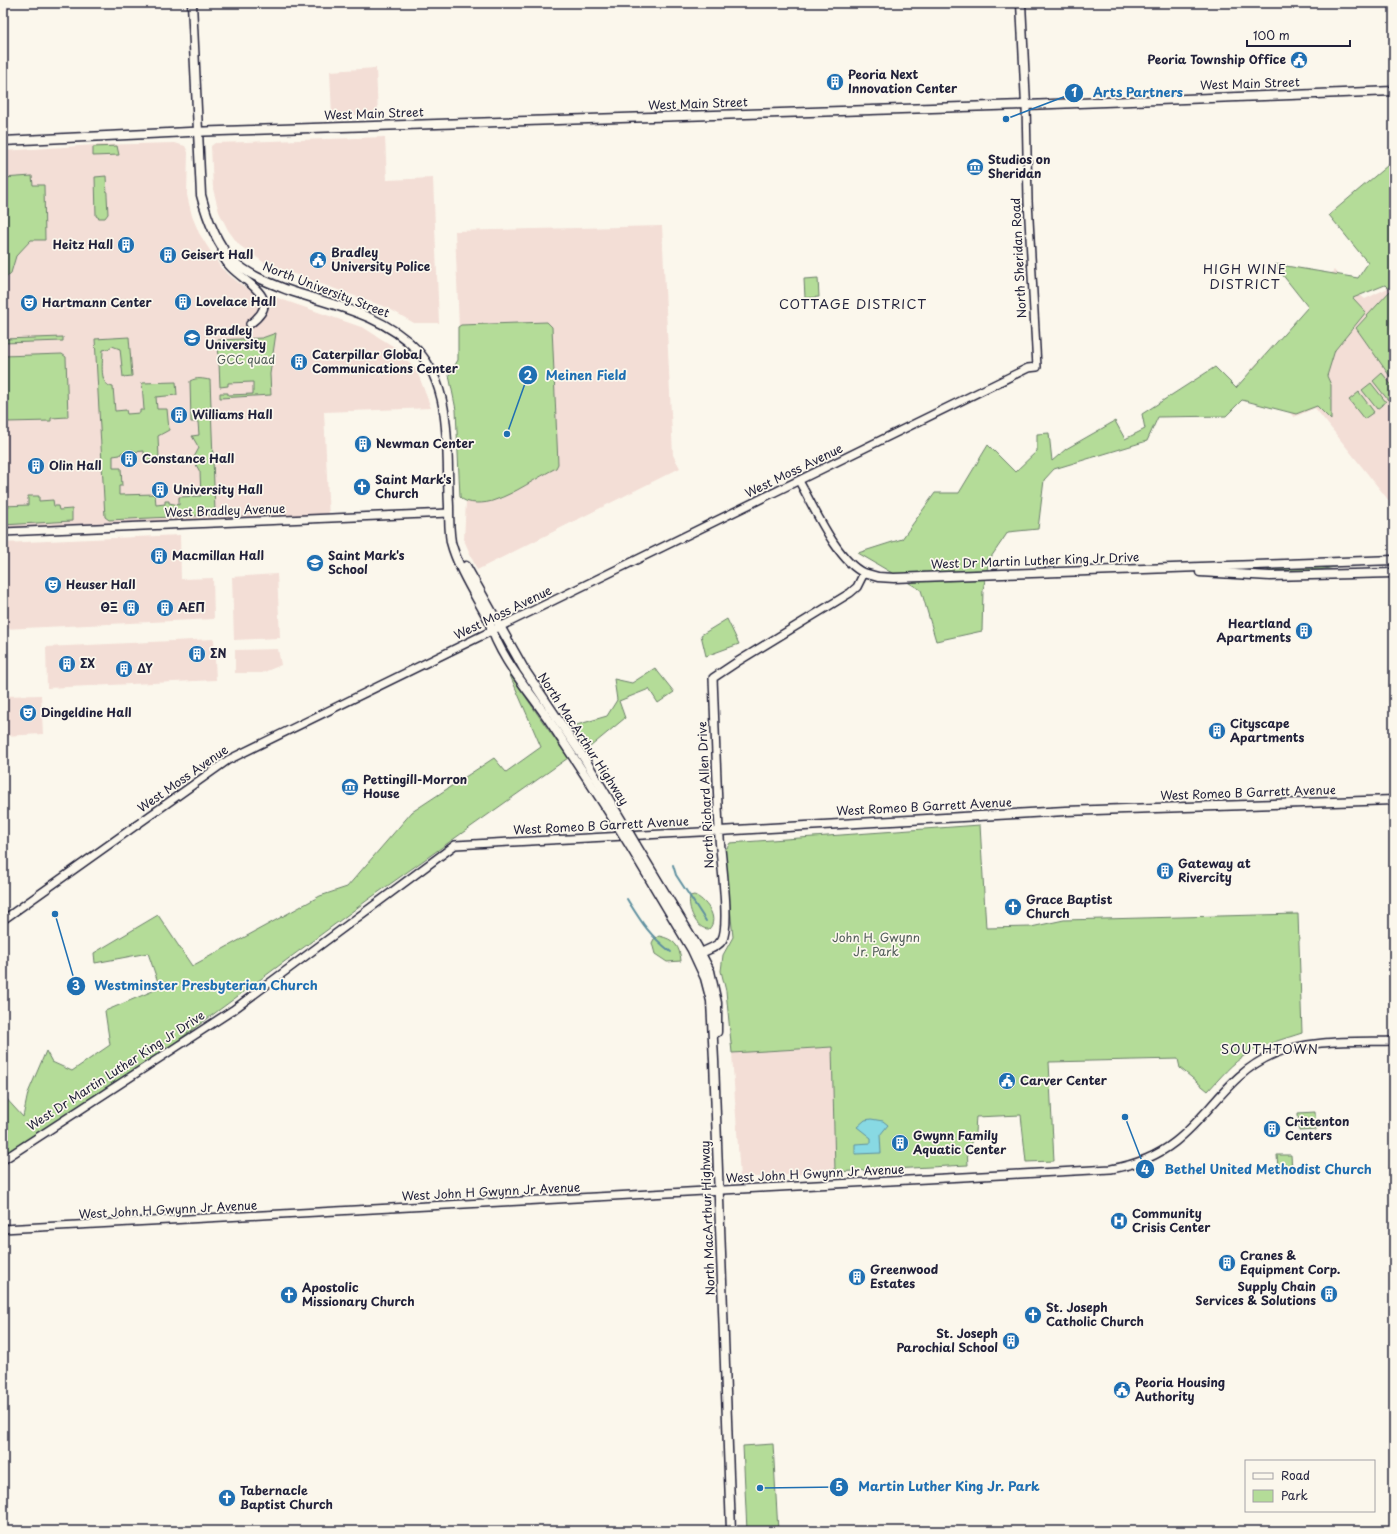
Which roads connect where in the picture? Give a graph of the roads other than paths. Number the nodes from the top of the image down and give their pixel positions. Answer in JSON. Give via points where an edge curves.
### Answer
{"nodes":[{"id":1,"x":192,"y":3,"type":"edge"},
{"id":2,"x":1021,"y":3,"type":"edge"},
{"id":3,"x":1394,"y":91,"type":"edge"},
{"id":4,"x":1026,"y":105,"type":"junction"},
{"id":5,"x":198,"y":132,"type":"junction"},
{"id":6,"x":3,"y":141,"type":"edge"},
{"id":7,"x":222,"y":244,"type":"junction"},
{"id":8,"x":250,"y":324,"type":"dead end"},
{"id":9,"x":1037,"y":367,"type":"joint"},
{"id":10,"x":799,"y":481,"type":"junction"},
{"id":11,"x":449,"y":513,"type":"junction"},
{"id":12,"x":3,"y":532,"type":"edge"},
{"id":13,"x":455,"y":550,"type":"junction"},
{"id":14,"x":1394,"y":560,"type":"edge"},
{"id":15,"x":1170,"y":568,"type":"junction"},
{"id":16,"x":864,"y":573,"type":"junction"},
{"id":17,"x":1394,"y":573,"type":"edge"},
{"id":18,"x":502,"y":627,"type":"junction"},
{"id":19,"x":492,"y":631,"type":"junction"},
{"id":20,"x":1394,"y":800,"type":"edge"},
{"id":21,"x":623,"y":828,"type":"junction"},
{"id":22,"x":718,"y":831,"type":"junction"},
{"id":23,"x":455,"y":845,"type":"joint"},
{"id":24,"x":633,"y":845,"type":"junction"},
{"id":25,"x":3,"y":920,"type":"edge"},
{"id":26,"x":694,"y":941,"type":"junction"},
{"id":27,"x":715,"y":946,"type":"junction"},
{"id":28,"x":701,"y":953,"type":"junction"},
{"id":29,"x":708,"y":966,"type":"junction"},
{"id":30,"x":1394,"y":1041,"type":"edge"},
{"id":31,"x":714,"y":1060,"type":"junction"},
{"id":32,"x":3,"y":1160,"type":"edge"},
{"id":33,"x":719,"y":1190,"type":"junction"},
{"id":34,"x":3,"y":1229,"type":"edge"},
{"id":35,"x":731,"y":1531,"type":"edge"}],
"edges":[{"from":1,"to":5,"type":"main road","name":"North University Street"},
{"from":2,"to":4,"type":"main road","name":"North Sheridan Road"},
{"from":3,"to":4,"type":"main road","name":"West Main Street"},
{"from":4,"to":5,"type":"main road","name":"West Main Street"},
{"from":4,"to":9,"type":"street","name":"North Sheridan Road","via":[[1028,201]]},
{"from":5,"to":6,"type":"main road","name":"West Main Street"},
{"from":5,"to":7,"type":"main road","name":"North University Street","via":[[201,195],[209,222]]},
{"from":7,"to":8,"type":"street","via":[[223,256],[234,270],[253,284],[263,299],[264,308],[261,316]]},
{"from":7,"to":11,"type":"main road","name":"North University Street","via":[[231,258],[254,276],[387,325],[419,352],[437,382],[444,407]]},
{"from":9,"to":10,"type":"street","name":"West Moss Avenue","via":[[1028,368]]},
{"from":10,"to":16,"type":"street","via":[[838,549],[852,566]]},
{"from":10,"to":18,"type":"street","name":"West Moss Avenue"},
{"from":11,"to":12,"type":"street","name":"West Bradley Avenue"},
{"from":11,"to":13,"type":"main road","name":"North University Street","via":[[450,536]]},
{"from":13,"to":18,"type":"main road","name":"North University Street"},
{"from":13,"to":19,"type":"main road","name":"North University Street"},
{"from":14,"to":15,"type":"main road","name":"West Dr Martin Luther King Jr Drive"},
{"from":15,"to":16,"type":"main road","name":"West Dr Martin Luther King Jr Drive","via":[[894,578]]},
{"from":15,"to":17,"type":"main road","via":[[1270,576]]},
{"from":16,"to":22,"type":"street","name":"North Richard Allen Drive","via":[[852,592],[713,678]]},
{"from":18,"to":19,"type":"street","name":"West Moss Avenue"},
{"from":18,"to":21,"type":"main road","name":"North MacArthur Highway","via":[[524,669],[584,758]]},
{"from":19,"to":21,"type":"main road","name":"North MacArthur Highway","via":[[514,670]]},
{"from":19,"to":25,"type":"street","name":"West Moss Avenue","via":[[228,760]]},
{"from":20,"to":22,"type":"main road","name":"West Romeo B Garrett Avenue","via":[[1065,811]]},
{"from":21,"to":24,"type":"main road","name":"North MacArthur Highway","bridge":true},
{"from":22,"to":23,"type":"street","name":"West Romeo B Garrett Avenue"},
{"from":22,"to":27,"type":"main road","name":"North Richard Allen Drive","via":[[726,910],[725,933],[722,941]]},
{"from":23,"to":32,"type":"street","name":"West Dr Martin Luther King Jr Drive","via":[[233,1010]]},
{"from":24,"to":26,"type":"main road","name":"North MacArthur Highway"},
{"from":24,"to":31,"type":"main road","name":"North MacArthur Highway","via":[[706,978],[711,1001]]},
{"from":26,"to":27,"type":"main road"},
{"from":26,"to":28,"type":"main road","name":"North MacArthur Highway"},
{"from":27,"to":28,"type":"main road"},
{"from":27,"to":29,"type":"main road","name":"North Richard Allen Drive","via":[[710,954]]},
{"from":28,"to":29,"type":"main road","name":"North MacArthur Highway"},
{"from":29,"to":31,"type":"main road","name":"North MacArthur Highway","via":[[717,1003]]},
{"from":30,"to":33,"type":"street","name":"West John H Gwynn Jr Avenue","via":[[1313,1044],[1273,1054],[1233,1080],[1194,1125],[1175,1142],[1152,1157],[1124,1167],[1102,1171]]},
{"from":31,"to":33,"type":"main road","name":"North MacArthur Highway"},
{"from":33,"to":34,"type":"street","name":"West John H Gwynn Jr Avenue"},
{"from":33,"to":35,"type":"main road","name":"North MacArthur Highway"}]}
